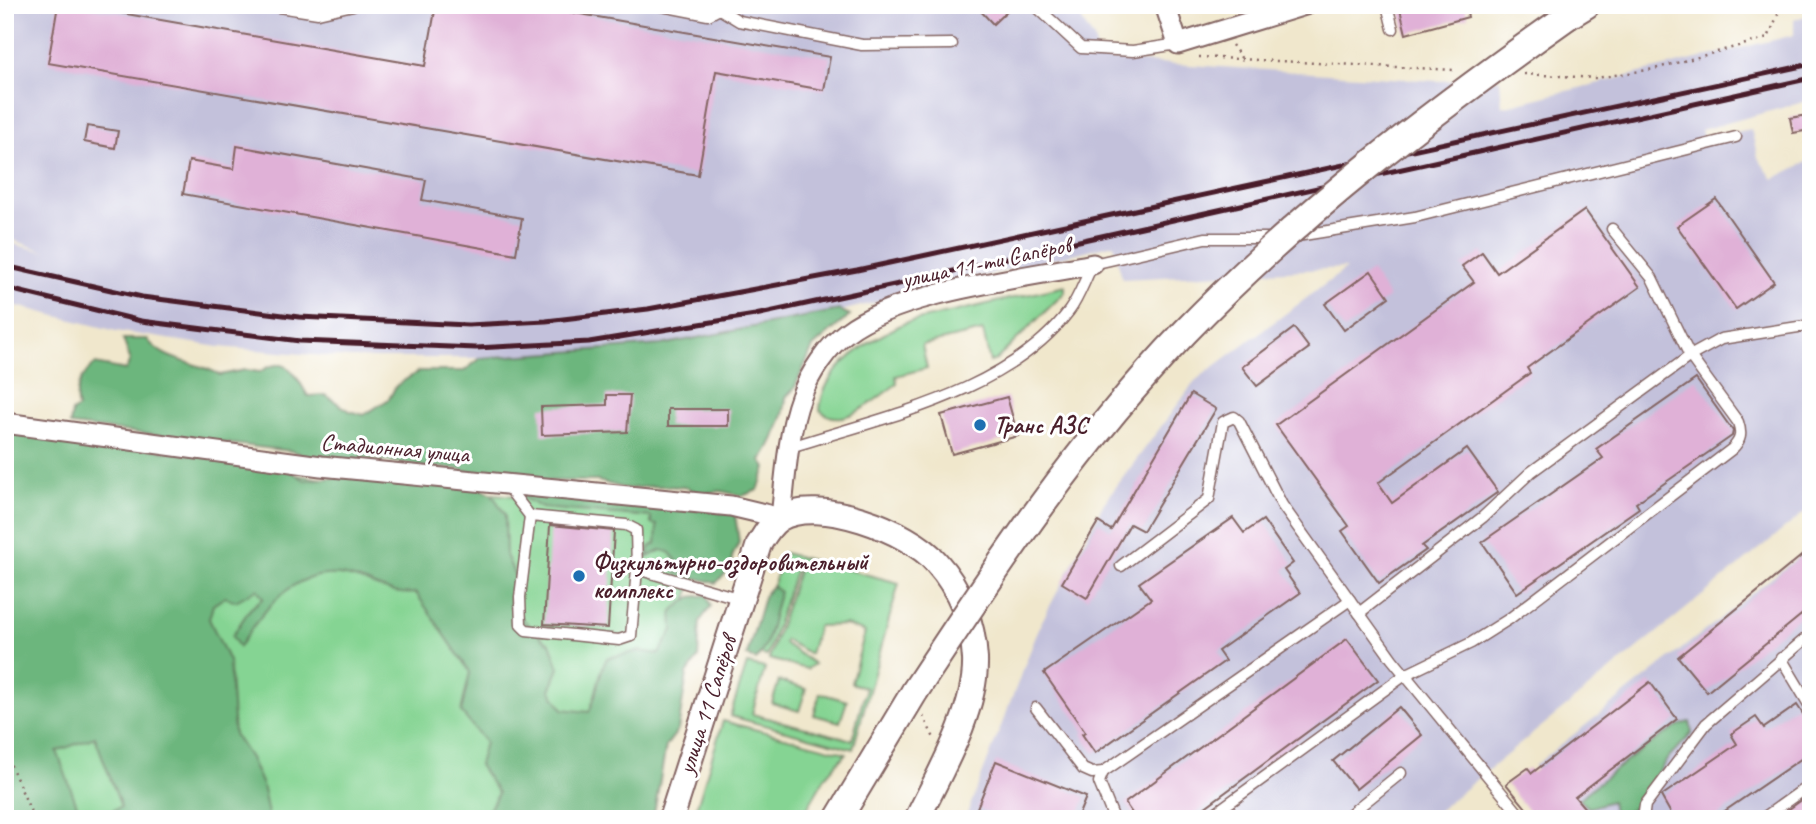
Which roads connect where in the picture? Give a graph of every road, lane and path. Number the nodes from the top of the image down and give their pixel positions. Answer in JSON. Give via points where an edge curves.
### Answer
{"nodes":[{"id":1,"x":266,"y":5,"type":"edge"},
{"id":2,"x":353,"y":5,"type":"edge"},
{"id":3,"x":657,"y":5,"type":"edge"},
{"id":4,"x":1165,"y":5,"type":"edge"},
{"id":5,"x":1305,"y":5,"type":"edge"},
{"id":6,"x":1387,"y":5,"type":"edge"},
{"id":7,"x":1782,"y":5,"type":"edge"},
{"id":8,"x":723,"y":8,"type":"edge"},
{"id":9,"x":1039,"y":9,"type":"dead end"},
{"id":10,"x":1577,"y":11,"type":"edge"},
{"id":11,"x":1393,"y":29,"type":"dead end"},
{"id":12,"x":1768,"y":38,"type":"dead end"},
{"id":13,"x":952,"y":44,"type":"dead end"},
{"id":14,"x":1178,"y":44,"type":"junction"},
{"id":15,"x":1736,"y":137,"type":"dead end"},
{"id":16,"x":1612,"y":229,"type":"dead end"},
{"id":17,"x":1093,"y":264,"type":"junction"},
{"id":18,"x":1811,"y":325,"type":"edge"},
{"id":19,"x":1690,"y":356,"type":"junction"},
{"id":20,"x":5,"y":423,"type":"edge"},
{"id":21,"x":791,"y":447,"type":"junction"},
{"id":22,"x":504,"y":483,"type":"junction"},
{"id":23,"x":530,"y":516,"type":"junction"},
{"id":24,"x":780,"y":518,"type":"junction"},
{"id":25,"x":1121,"y":566,"type":"dead end"},
{"id":26,"x":637,"y":569,"type":"junction"},
{"id":27,"x":741,"y":599,"type":"junction"},
{"id":28,"x":1350,"y":600,"type":"junction"},
{"id":29,"x":1359,"y":613,"type":"junction"},
{"id":30,"x":1811,"y":634,"type":"edge"},
{"id":31,"x":1781,"y":658,"type":"junction"},
{"id":32,"x":1405,"y":674,"type":"junction"},
{"id":33,"x":919,"y":703,"type":"junction"},
{"id":34,"x":1036,"y":708,"type":"dead end"},
{"id":35,"x":1811,"y":708,"type":"edge"},
{"id":36,"x":934,"y":738,"type":"dead end"},
{"id":37,"x":5,"y":752,"type":"edge"},
{"id":38,"x":1103,"y":772,"type":"junction"},
{"id":39,"x":1401,"y":773,"type":"dead end"},
{"id":40,"x":1811,"y":784,"type":"edge"},
{"id":41,"x":34,"y":819,"type":"edge"},
{"id":42,"x":671,"y":819,"type":"edge"},
{"id":43,"x":838,"y":819,"type":"edge"},
{"id":44,"x":917,"y":819,"type":"edge"},
{"id":45,"x":1114,"y":819,"type":"edge"},
{"id":46,"x":1208,"y":819,"type":"edge"},
{"id":47,"x":1344,"y":819,"type":"edge"},
{"id":48,"x":1523,"y":819,"type":"edge"},
{"id":49,"x":1643,"y":819,"type":"edge"},
{"id":50,"x":1762,"y":819,"type":"edge"}],
"edges":[{"from":1,"to":2,"type":"lane","via":[[318,13]]},
{"from":3,"to":8,"type":"lane","via":[[708,15]]},
{"from":4,"to":14,"type":"street"},
{"from":5,"to":14,"type":"street"},
{"from":6,"to":11,"type":"lane"},
{"from":7,"to":12,"type":"path"},
{"from":8,"to":13,"type":"lane","via":[[739,21],[862,45]]},
{"from":9,"to":14,"type":"lane","via":[[1081,48],[1133,51]]},
{"from":10,"to":33,"type":"main road","bridge":true,"via":[[1424,119],[1338,188],[1184,334],[1033,516]]},
{"from":15,"to":17,"type":"lane","via":[[1415,217],[1284,237],[1205,238]]},
{"from":16,"to":19,"type":"lane","via":[[1652,278]]},
{"from":17,"to":21,"type":"lane","via":[[1069,311],[1037,343],[981,383]]},
{"from":17,"to":21,"type":"street","name":"улица 11-ти Сапёров","via":[[916,299],[846,332],[817,367],[801,397]]},
{"from":18,"to":19,"type":"lane","via":[[1721,339]]},
{"from":19,"to":29,"type":"lane","via":[[1531,472],[1483,517]]},
{"from":19,"to":32,"type":"lane","via":[[1738,422],[1739,443],[1490,632]]},
{"from":20,"to":22,"type":"street","name":"Стадионная улица","via":[[321,466]]},
{"from":21,"to":24,"type":"street","name":"улица 11-ти Сапёров"},
{"from":22,"to":23,"type":"lane"},
{"from":22,"to":24,"type":"street","name":"Стадионная улица","via":[[732,506]]},
{"from":23,"to":26,"type":"lane","via":[[631,526],[638,537]]},
{"from":23,"to":26,"type":"lane","via":[[519,618],[526,630],[626,640],[634,631]]},
{"from":24,"to":27,"type":"street","name":"улица 11 Сапёров","via":[[759,544]]},
{"from":24,"to":44,"type":"street","via":[[819,513],[888,527],[935,560],[966,607],[975,663],[972,691]]},
{"from":25,"to":28,"type":"lane","via":[[1209,499],[1223,422],[1234,417],[1282,505]]},
{"from":26,"to":27,"type":"lane"},
{"from":27,"to":42,"type":"street","name":"улица 11 Сапёров"},
{"from":28,"to":29,"type":"lane"},
{"from":28,"to":38,"type":"lane"},
{"from":29,"to":32,"type":"lane"},
{"from":30,"to":31,"type":"lane"},
{"from":31,"to":35,"type":"lane"},
{"from":31,"to":49,"type":"lane","via":[[1706,724],[1645,806]]},
{"from":32,"to":46,"type":"lane"},
{"from":32,"to":48,"type":"lane"},
{"from":33,"to":36,"type":"path"},
{"from":33,"to":43,"type":"main road"},
{"from":34,"to":38,"type":"lane","via":[[1083,769]]},
{"from":37,"to":41,"type":"path"},
{"from":38,"to":45,"type":"lane","via":[[1099,782]]},
{"from":39,"to":47,"type":"lane"},
{"from":40,"to":50,"type":"lane"}]}
